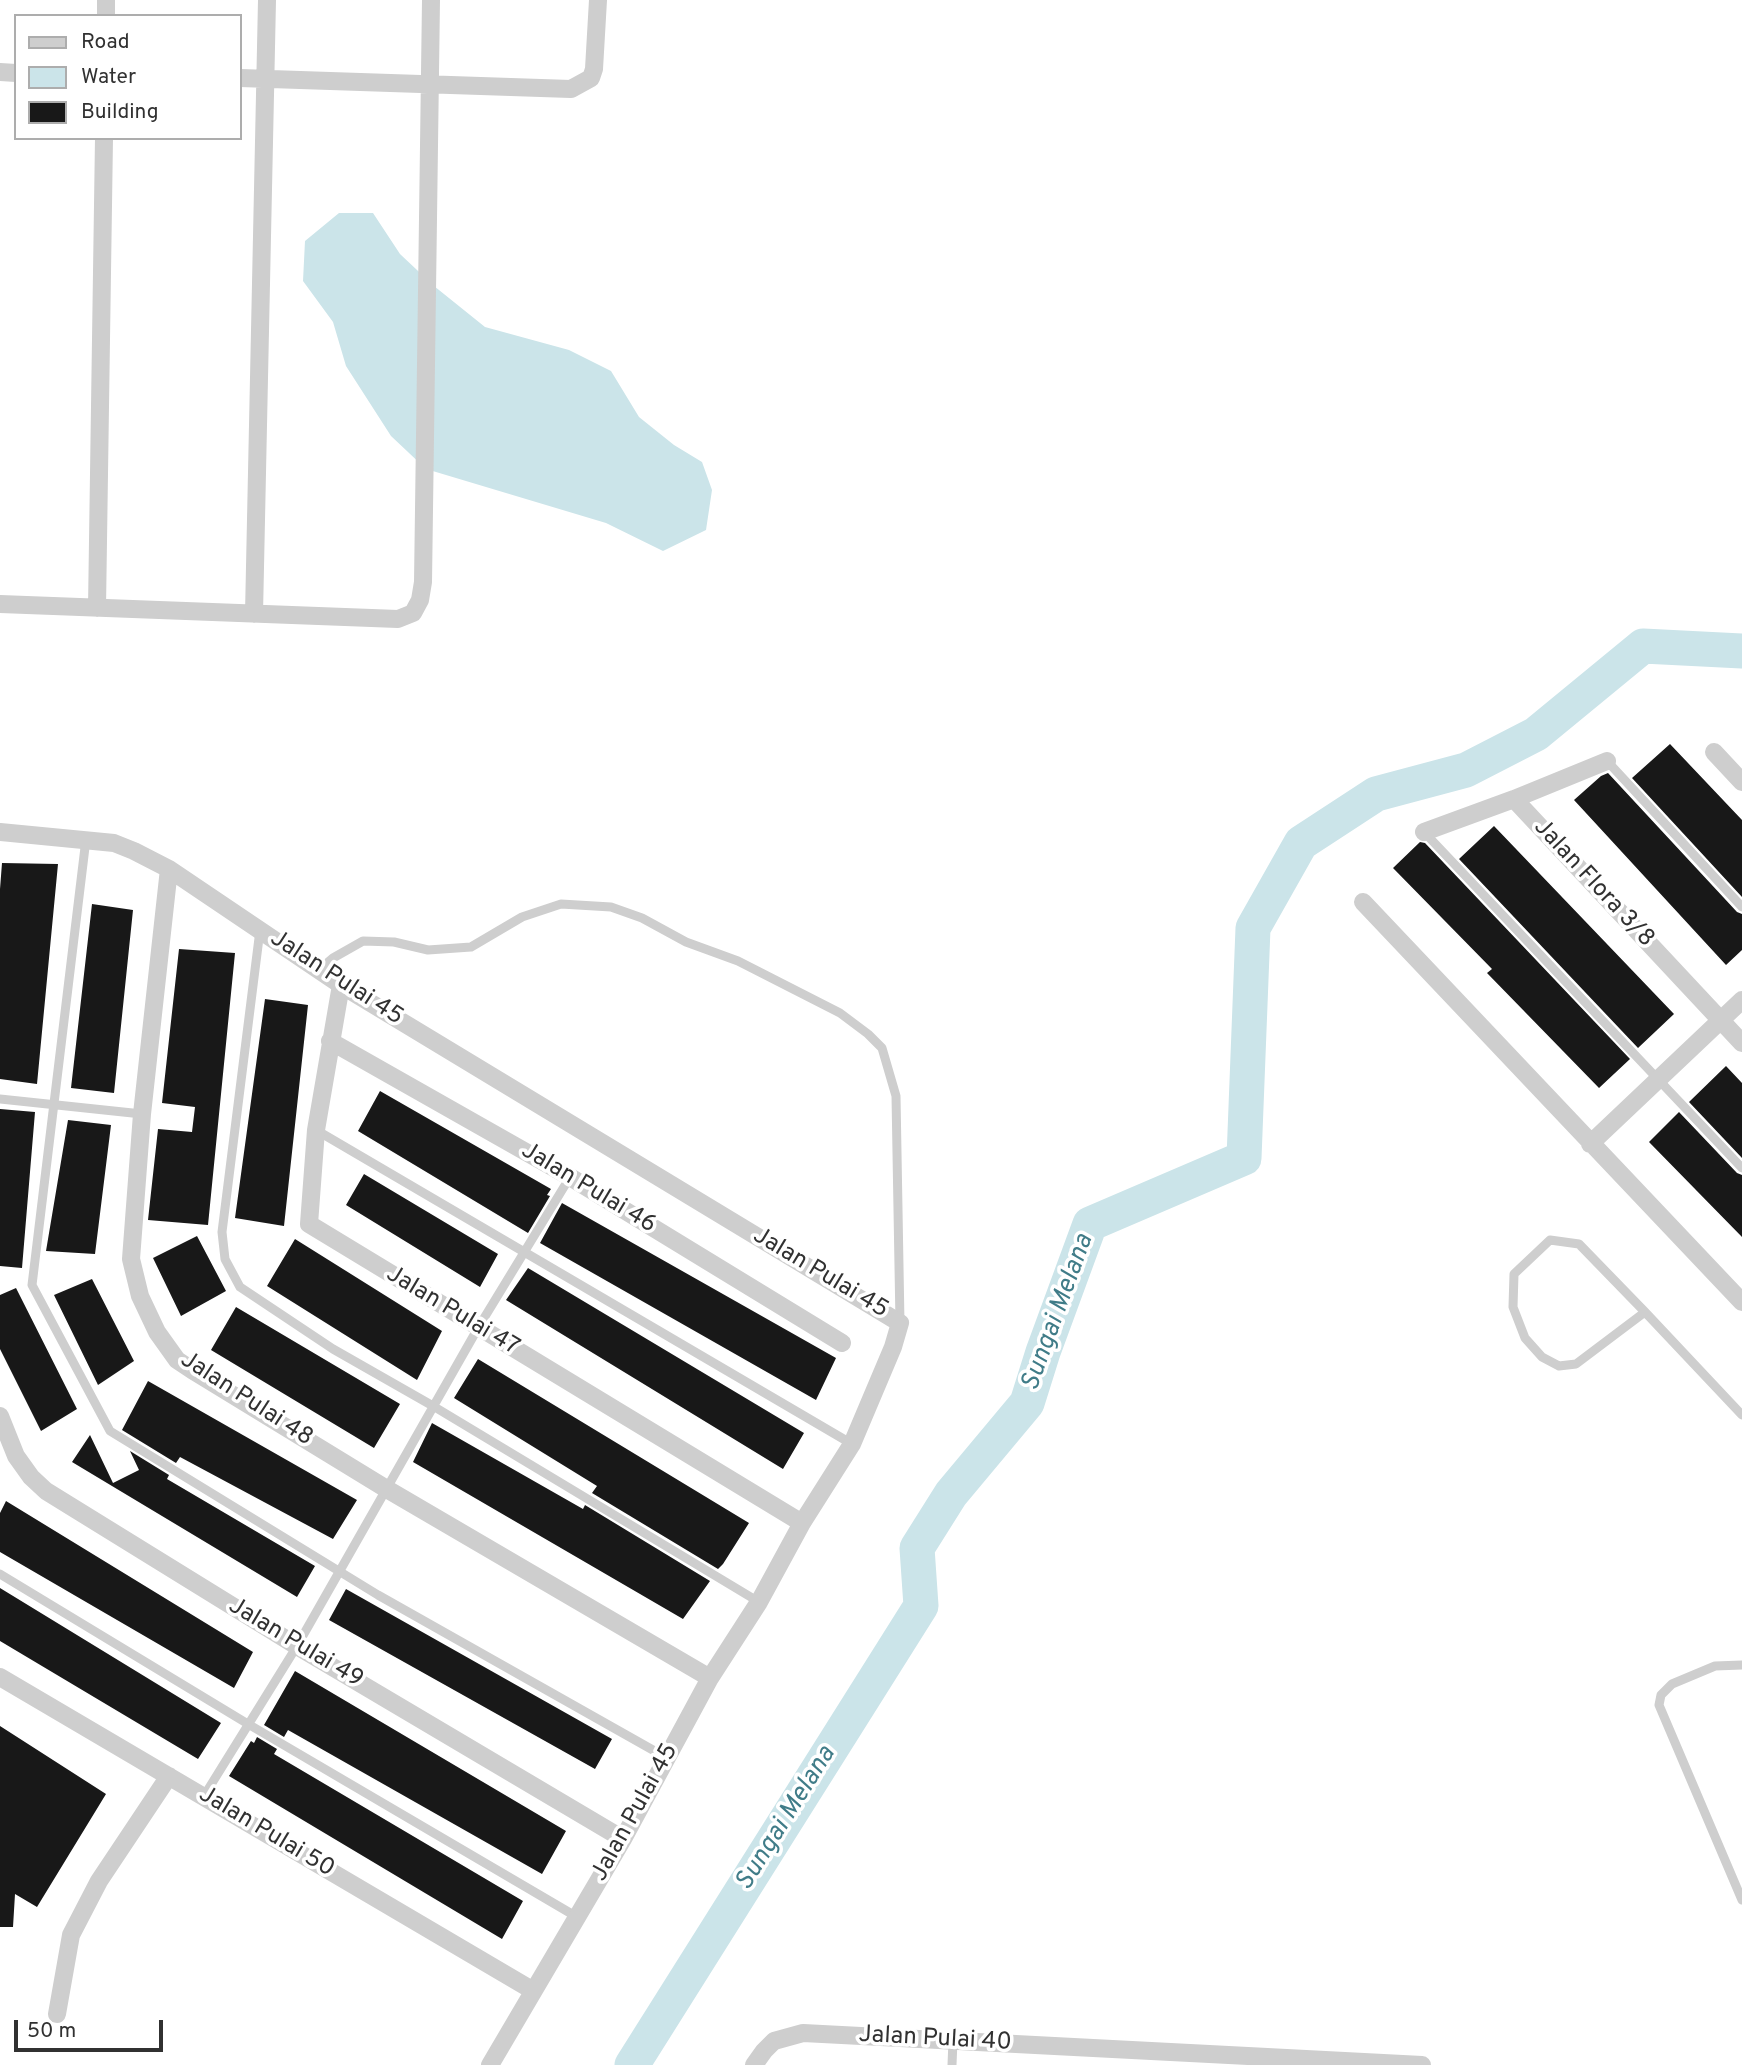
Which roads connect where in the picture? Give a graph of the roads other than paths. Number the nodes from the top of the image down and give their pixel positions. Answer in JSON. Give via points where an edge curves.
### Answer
{"nodes":[{"id":1,"x":267,"y":0,"type":"edge"},
{"id":2,"x":431,"y":0,"type":"edge"},
{"id":3,"x":598,"y":0,"type":"edge"},
{"id":4,"x":242,"y":78,"type":"edge"},
{"id":5,"x":265,"y":78,"type":"junction"},
{"id":6,"x":430,"y":85,"type":"junction"},
{"id":7,"x":104,"y":140,"type":"edge"},
{"id":8,"x":0,"y":604,"type":"edge"},
{"id":9,"x":97,"y":608,"type":"junction"},
{"id":10,"x":254,"y":614,"type":"junction"},
{"id":11,"x":1714,"y":752,"type":"dead end"},
{"id":12,"x":1607,"y":761,"type":"joint"},
{"id":13,"x":1742,"y":782,"type":"edge"},
{"id":14,"x":1514,"y":799,"type":"junction"},
{"id":15,"x":0,"y":832,"type":"edge"},
{"id":16,"x":1424,"y":832,"type":"joint"},
{"id":17,"x":86,"y":839,"type":"junction"},
{"id":18,"x":169,"y":869,"type":"junction"},
{"id":19,"x":1363,"y":902,"type":"dead end"},
{"id":20,"x":1742,"y":907,"type":"edge"},
{"id":21,"x":260,"y":930,"type":"junction"},
{"id":22,"x":319,"y":970,"type":"junction"},
{"id":23,"x":341,"y":985,"type":"junction"},
{"id":24,"x":1742,"y":1000,"type":"edge"},
{"id":25,"x":1721,"y":1020,"type":"junction"},
{"id":26,"x":330,"y":1041,"type":"junction"},
{"id":27,"x":1742,"y":1043,"type":"edge"},
{"id":28,"x":1658,"y":1080,"type":"junction"},
{"id":29,"x":0,"y":1099,"type":"edge"},
{"id":30,"x":53,"y":1103,"type":"junction"},
{"id":31,"x":142,"y":1114,"type":"junction"},
{"id":32,"x":317,"y":1130,"type":"junction"},
{"id":33,"x":1590,"y":1144,"type":"junction"},
{"id":34,"x":1742,"y":1168,"type":"edge"},
{"id":35,"x":570,"y":1177,"type":"junction"},
{"id":36,"x":525,"y":1251,"type":"junction"},
{"id":37,"x":1742,"y":1303,"type":"edge"},
{"id":38,"x":1645,"y":1312,"type":"junction"},
{"id":39,"x":900,"y":1323,"type":"junction"},
{"id":40,"x":478,"y":1328,"type":"junction"},
{"id":41,"x":842,"y":1343,"type":"dead end"},
{"id":42,"x":433,"y":1406,"type":"junction"},
{"id":43,"x":1742,"y":1415,"type":"edge"},
{"id":44,"x":0,"y":1416,"type":"edge"},
{"id":45,"x":852,"y":1444,"type":"junction"},
{"id":46,"x":385,"y":1488,"type":"junction"},
{"id":47,"x":802,"y":1523,"type":"junction"},
{"id":48,"x":340,"y":1570,"type":"junction"},
{"id":49,"x":0,"y":1574,"type":"edge"},
{"id":50,"x":759,"y":1602,"type":"junction"},
{"id":51,"x":297,"y":1646,"type":"junction"},
{"id":52,"x":1742,"y":1665,"type":"edge"},
{"id":53,"x":0,"y":1677,"type":"edge"},
{"id":54,"x":710,"y":1678,"type":"junction"},
{"id":55,"x":248,"y":1724,"type":"junction"},
{"id":56,"x":667,"y":1758,"type":"junction"},
{"id":57,"x":169,"y":1776,"type":"junction"},
{"id":58,"x":204,"y":1796,"type":"junction"},
{"id":59,"x":624,"y":1839,"type":"junction"},
{"id":60,"x":1742,"y":1900,"type":"edge"},
{"id":61,"x":577,"y":1917,"type":"junction"},
{"id":62,"x":532,"y":1990,"type":"junction"},
{"id":63,"x":57,"y":2014,"type":"dead end"},
{"id":64,"x":953,"y":2040,"type":"junction"},
{"id":65,"x":1216,"y":2060,"type":"edge"},
{"id":66,"x":490,"y":2065,"type":"edge"},
{"id":67,"x":754,"y":2065,"type":"edge"},
{"id":68,"x":952,"y":2065,"type":"edge"},
{"id":69,"x":1422,"y":2065,"type":"edge"}],
"edges":[{"from":1,"to":5,"type":"street"},
{"from":2,"to":6,"type":"street"},
{"from":3,"to":6,"type":"street","via":[[594,69],[580,86]]},
{"from":4,"to":5,"type":"street"},
{"from":5,"to":6,"type":"street"},
{"from":5,"to":10,"type":"street"},
{"from":6,"to":10,"type":"street","via":[[420,600],[413,613],[398,619]]},
{"from":7,"to":9,"type":"street"},
{"from":8,"to":9,"type":"street"},
{"from":9,"to":10,"type":"street"},
{"from":11,"to":13,"type":"street"},
{"from":12,"to":14,"type":"street","name":"Jalan Flora 3/8"},
{"from":12,"to":20,"type":"lane"},
{"from":14,"to":16,"type":"street"},
{"from":14,"to":25,"type":"street","name":"Jalan Flora 3/8"},
{"from":15,"to":17,"type":"street","name":"Jalan Pulai 45"},
{"from":16,"to":28,"type":"lane"},
{"from":17,"to":18,"type":"street","name":"Jalan Pulai 45","via":[[114,843]]},
{"from":17,"to":30,"type":"lane"},
{"from":18,"to":21,"type":"street","name":"Jalan Pulai 45"},
{"from":18,"to":31,"type":"street","name":"Jalan Pulai 48"},
{"from":19,"to":33,"type":"street"},
{"from":21,"to":22,"type":"street","name":"Jalan Pulai 45"},
{"from":21,"to":42,"type":"lane","via":[[222,1232],[225,1259],[240,1287],[333,1349]]},
{"from":22,"to":23,"type":"street","name":"Jalan Pulai 45"},
{"from":22,"to":39,"type":"lane","via":[[363,941],[428,950],[471,947],[522,917],[561,904],[611,907],[737,961],[840,1013],[882,1048],[896,1096]]},
{"from":23,"to":26,"type":"street","name":"Jalan Pulai 47"},
{"from":23,"to":39,"type":"street","name":"Jalan Pulai 45"},
{"from":24,"to":25,"type":"street"},
{"from":25,"to":27,"type":"street","name":"Jalan Flora 3/8"},
{"from":25,"to":28,"type":"street"},
{"from":26,"to":32,"type":"street","name":"Jalan Pulai 47"},
{"from":26,"to":35,"type":"street","name":"Jalan Pulai 46"},
{"from":28,"to":33,"type":"street"},
{"from":28,"to":34,"type":"lane"},
{"from":29,"to":30,"type":"lane"},
{"from":30,"to":31,"type":"lane"},
{"from":30,"to":48,"type":"lane","via":[[32,1285],[110,1431]]},
{"from":31,"to":46,"type":"street","name":"Jalan Pulai 48","via":[[131,1259],[140,1296],[158,1332],[177,1360]]},
{"from":32,"to":36,"type":"lane"},
{"from":32,"to":40,"type":"street","name":"Jalan Pulai 47","via":[[309,1224]]},
{"from":33,"to":37,"type":"street"},
{"from":35,"to":36,"type":"lane"},
{"from":35,"to":41,"type":"street","name":"Jalan Pulai 46"},
{"from":36,"to":40,"type":"lane"},
{"from":36,"to":45,"type":"lane"},
{"from":38,"to":38,"type":"lane","via":[[1579,1244],[1550,1240],[1514,1274],[1513,1307],[1525,1338],[1542,1357],[1559,1366],[1576,1364]]},
{"from":38,"to":43,"type":"lane"},
{"from":39,"to":45,"type":"street","name":"Jalan Pulai 45"},
{"from":40,"to":42,"type":"lane"},
{"from":40,"to":47,"type":"street","name":"Jalan Pulai 47"},
{"from":42,"to":46,"type":"lane"},
{"from":42,"to":50,"type":"lane"},
{"from":44,"to":51,"type":"street","name":"Jalan Pulai 49","via":[[16,1456],[47,1491]]},
{"from":45,"to":47,"type":"street","name":"Jalan Pulai 45"},
{"from":46,"to":48,"type":"lane"},
{"from":46,"to":54,"type":"street","name":"Jalan Pulai 48"},
{"from":47,"to":50,"type":"street","name":"Jalan Pulai 45"},
{"from":48,"to":51,"type":"lane"},
{"from":48,"to":56,"type":"lane"},
{"from":49,"to":55,"type":"lane"},
{"from":50,"to":54,"type":"street","name":"Jalan Pulai 45"},
{"from":51,"to":55,"type":"lane"},
{"from":51,"to":59,"type":"street","name":"Jalan Pulai 49"},
{"from":52,"to":60,"type":"lane","via":[[1715,1666],[1672,1684],[1661,1695],[1659,1705]]},
{"from":53,"to":57,"type":"street","name":"Jalan Pulai 50"},
{"from":54,"to":56,"type":"street","name":"Jalan Pulai 45"},
{"from":55,"to":58,"type":"lane"},
{"from":55,"to":61,"type":"lane"},
{"from":56,"to":59,"type":"street","name":"Jalan Pulai 45"},
{"from":57,"to":58,"type":"street","name":"Jalan Pulai 50"},
{"from":57,"to":63,"type":"street","via":[[99,1881],[71,1935]]},
{"from":58,"to":62,"type":"street","name":"Jalan Pulai 50"},
{"from":59,"to":61,"type":"street","name":"Jalan Pulai 45"},
{"from":61,"to":62,"type":"street","name":"Jalan Pulai 45"},
{"from":62,"to":66,"type":"street","name":"Jalan Pulai 45"},
{"from":64,"to":65,"type":"street","name":"Jalan Pulai 40"},
{"from":64,"to":67,"type":"street","name":"Jalan Pulai 40","via":[[803,2033],[774,2041]]},
{"from":64,"to":68,"type":"lane"},
{"from":65,"to":69,"type":"street","name":"Jalan Pulai 40"}]}
